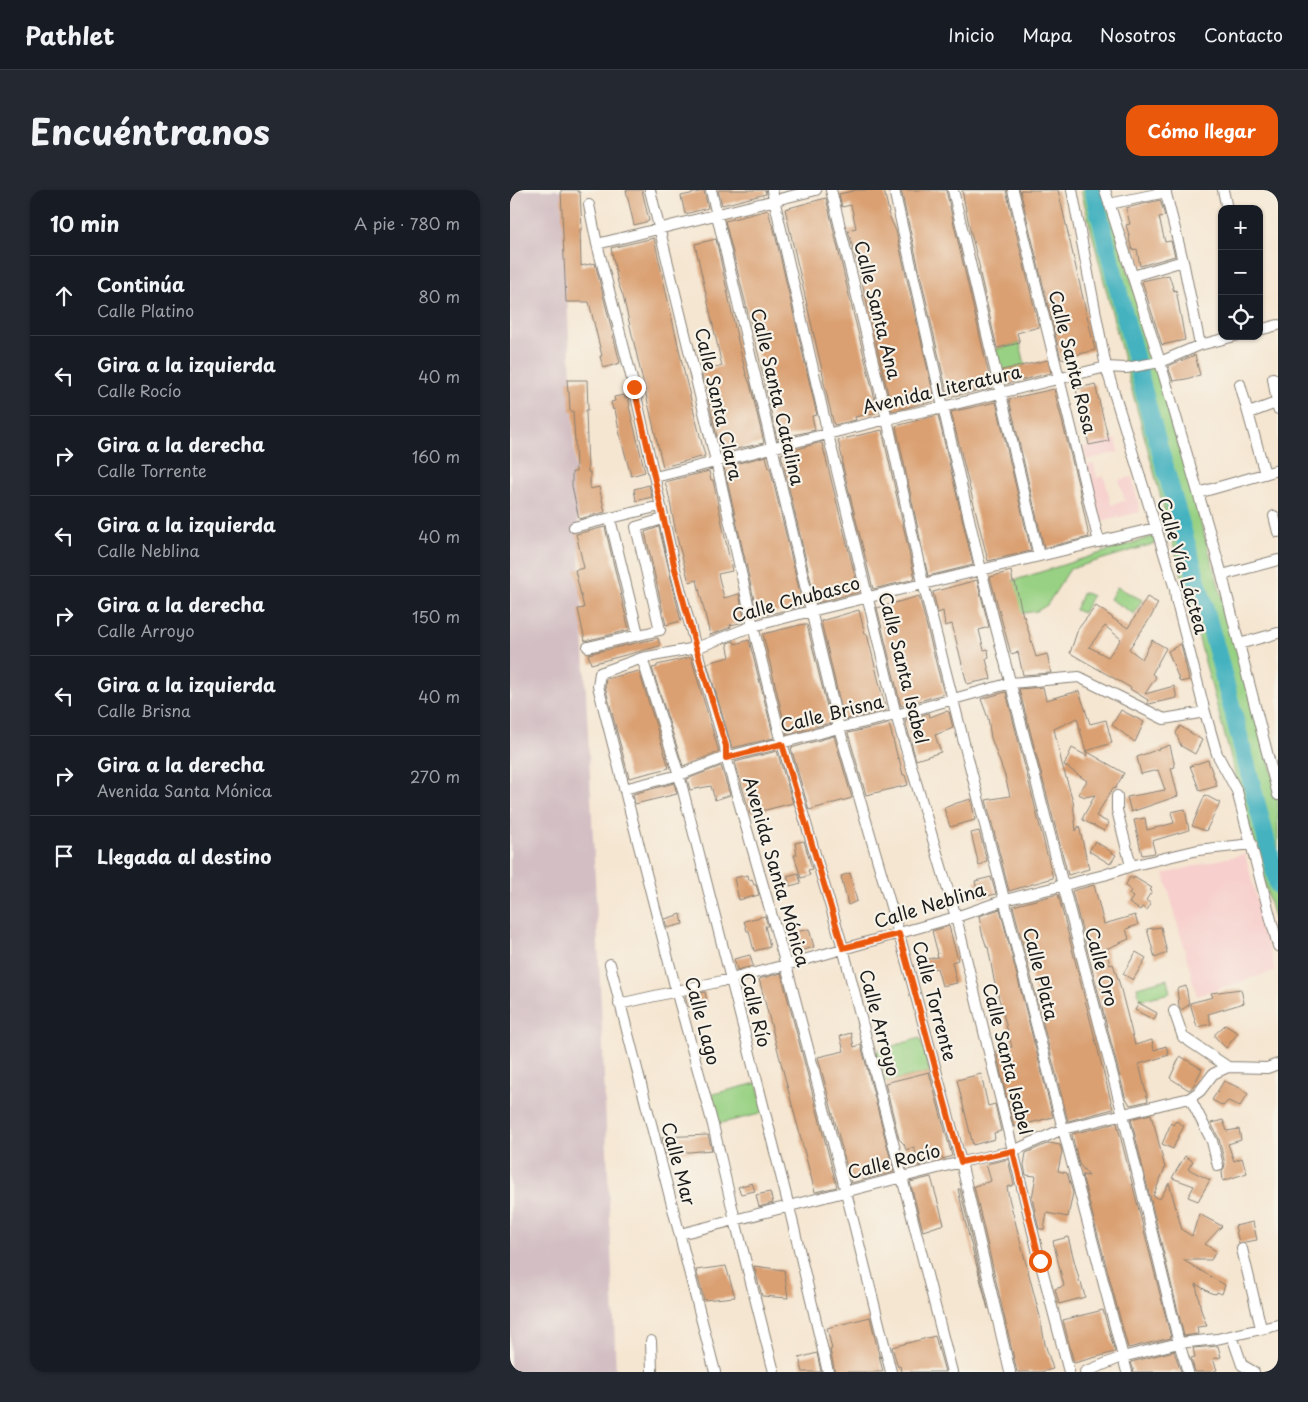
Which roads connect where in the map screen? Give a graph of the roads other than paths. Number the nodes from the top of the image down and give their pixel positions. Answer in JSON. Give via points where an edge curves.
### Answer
{"nodes":[{"id":1,"x":650,"y":190,"type":"edge"},
{"id":2,"x":711,"y":190,"type":"edge"},
{"id":3,"x":816,"y":190,"type":"edge"},
{"id":4,"x":832,"y":190,"type":"edge"},
{"id":5,"x":894,"y":190,"type":"edge"},
{"id":6,"x":953,"y":190,"type":"edge"},
{"id":7,"x":1013,"y":190,"type":"edge"},
{"id":8,"x":1072,"y":190,"type":"edge"},
{"id":9,"x":1105,"y":190,"type":"edge"},
{"id":10,"x":1223,"y":190,"type":"edge"},
{"id":11,"x":1165,"y":191,"type":"edge"},
{"id":12,"x":773,"y":195,"type":"edge"},
{"id":13,"x":1109,"y":204,"type":"junction"},
{"id":14,"x":590,"y":205,"type":"dead end"},
{"id":15,"x":1226,"y":205,"type":"edge"},
{"id":16,"x":716,"y":214,"type":"junction"},
{"id":17,"x":660,"y":229,"type":"junction"},
{"id":18,"x":597,"y":244,"type":"junction"},
{"id":19,"x":1183,"y":261,"type":"junction"},
{"id":20,"x":1134,"y":276,"type":"junction"},
{"id":21,"x":1278,"y":325,"type":"edge"},
{"id":22,"x":1263,"y":329,"type":"edge"},
{"id":23,"x":1219,"y":340,"type":"edge"},
{"id":24,"x":1200,"y":345,"type":"junction"},
{"id":25,"x":1160,"y":362,"type":"junction"},
{"id":26,"x":1106,"y":368,"type":"junction"},
{"id":27,"x":1273,"y":378,"type":"dead end"},
{"id":28,"x":1059,"y":379,"type":"junction"},
{"id":29,"x":1240,"y":384,"type":"dead end"},
{"id":30,"x":1001,"y":392,"type":"junction"},
{"id":31,"x":1277,"y":406,"type":"edge"},
{"id":32,"x":942,"y":407,"type":"junction"},
{"id":33,"x":1249,"y":412,"type":"junction"},
{"id":34,"x":887,"y":419,"type":"junction"},
{"id":35,"x":828,"y":434,"type":"junction"},
{"id":36,"x":772,"y":448,"type":"junction"},
{"id":37,"x":716,"y":461,"type":"junction"},
{"id":38,"x":1278,"y":470,"type":"edge"},
{"id":39,"x":1265,"y":474,"type":"junction"},
{"id":40,"x":655,"y":477,"type":"junction"},
{"id":41,"x":1198,"y":493,"type":"junction"},
{"id":42,"x":660,"y":506,"type":"junction"},
{"id":43,"x":1274,"y":516,"type":"dead end"},
{"id":44,"x":610,"y":519,"type":"junction"},
{"id":45,"x":663,"y":519,"type":"junction"},
{"id":46,"x":574,"y":527,"type":"dead end"},
{"id":47,"x":1155,"y":528,"type":"junction"},
{"id":48,"x":1278,"y":532,"type":"edge"},
{"id":49,"x":1098,"y":542,"type":"junction"},
{"id":50,"x":1039,"y":556,"type":"junction"},
{"id":51,"x":1278,"y":560,"type":"edge"},
{"id":52,"x":982,"y":570,"type":"junction"},
{"id":53,"x":1222,"y":575,"type":"junction"},
{"id":54,"x":923,"y":583,"type":"junction"},
{"id":55,"x":868,"y":597,"type":"junction"},
{"id":56,"x":811,"y":611,"type":"junction"},
{"id":57,"x":753,"y":626,"type":"junction"},
{"id":58,"x":1278,"y":633,"type":"edge"},
{"id":59,"x":638,"y":634,"type":"junction"},
{"id":60,"x":1238,"y":644,"type":"junction"},
{"id":61,"x":588,"y":647,"type":"dead end"},
{"id":62,"x":696,"y":648,"type":"junction"},
{"id":63,"x":642,"y":658,"type":"junction"},
{"id":64,"x":599,"y":679,"type":"joint"},
{"id":65,"x":1011,"y":684,"type":"junction"},
{"id":66,"x":954,"y":700,"type":"junction"},
{"id":67,"x":1205,"y":712,"type":"junction"},
{"id":68,"x":896,"y":715,"type":"junction"},
{"id":69,"x":839,"y":728,"type":"junction"},
{"id":70,"x":782,"y":744,"type":"junction"},
{"id":71,"x":726,"y":758,"type":"junction"},
{"id":72,"x":679,"y":775,"type":"junction"},
{"id":73,"x":624,"y":789,"type":"junction"},
{"id":74,"x":1278,"y":795,"type":"edge"},
{"id":75,"x":1117,"y":796,"type":"dead end"},
{"id":76,"x":1252,"y":844,"type":"junction"},
{"id":77,"x":1131,"y":866,"type":"junction"},
{"id":78,"x":1063,"y":885,"type":"junction"},
{"id":79,"x":1005,"y":900,"type":"junction"},
{"id":80,"x":956,"y":917,"type":"junction"},
{"id":81,"x":899,"y":934,"type":"junction"},
{"id":82,"x":1278,"y":946,"type":"edge"},
{"id":83,"x":843,"y":948,"type":"junction"},
{"id":84,"x":610,"y":964,"type":"dead end"},
{"id":85,"x":786,"y":965,"type":"junction"},
{"id":86,"x":731,"y":979,"type":"junction"},
{"id":87,"x":676,"y":990,"type":"junction"},
{"id":88,"x":619,"y":1004,"type":"junction"},
{"id":89,"x":1174,"y":1010,"type":"dead end"},
{"id":90,"x":1278,"y":1064,"type":"edge"},
{"id":91,"x":1228,"y":1067,"type":"junction"},
{"id":92,"x":1190,"y":1098,"type":"junction"},
{"id":93,"x":1123,"y":1115,"type":"junction"},
{"id":94,"x":1063,"y":1129,"type":"junction"},
{"id":95,"x":1013,"y":1151,"type":"junction"},
{"id":96,"x":961,"y":1162,"type":"junction"},
{"id":97,"x":1218,"y":1166,"type":"dead end"},
{"id":98,"x":902,"y":1178,"type":"junction"},
{"id":99,"x":846,"y":1192,"type":"junction"},
{"id":100,"x":789,"y":1207,"type":"junction"},
{"id":101,"x":735,"y":1220,"type":"junction"},
{"id":102,"x":680,"y":1234,"type":"junction"},
{"id":103,"x":1242,"y":1249,"type":"dead end"},
{"id":104,"x":1278,"y":1325,"type":"edge"},
{"id":105,"x":1261,"y":1328,"type":"junction"},
{"id":106,"x":1232,"y":1336,"type":"junction"},
{"id":107,"x":651,"y":1340,"type":"dead end"},
{"id":108,"x":1179,"y":1343,"type":"junction"},
{"id":109,"x":1122,"y":1357,"type":"junction"},
{"id":110,"x":652,"y":1372,"type":"edge"},
{"id":111,"x":715,"y":1372,"type":"edge"},
{"id":112,"x":774,"y":1372,"type":"edge"},
{"id":113,"x":828,"y":1372,"type":"edge"},
{"id":114,"x":891,"y":1372,"type":"edge"},
{"id":115,"x":952,"y":1372,"type":"edge"},
{"id":116,"x":1010,"y":1372,"type":"edge"},
{"id":117,"x":1069,"y":1372,"type":"edge"},
{"id":118,"x":1085,"y":1372,"type":"edge"},
{"id":119,"x":1127,"y":1372,"type":"edge"},
{"id":120,"x":1188,"y":1372,"type":"edge"},
{"id":121,"x":1254,"y":1372,"type":"edge"}],
"edges":[{"from":1,"to":17,"type":"street","name":"Calle Santa Clara"},
{"from":2,"to":16,"type":"street","name":"Calle Santa Catalina"},
{"from":3,"to":12,"type":"street"},
{"from":4,"to":34,"type":"street","name":"Calle Santa Ana"},
{"from":5,"to":32,"type":"street","name":"Calle Oro"},
{"from":6,"to":30,"type":"street"},
{"from":7,"to":28,"type":"street","name":"Calle Santa Rosa"},
{"from":8,"to":26,"type":"street","name":"Calle Vía Láctea"},
{"from":9,"to":13,"type":"street","name":"Calle Vía Láctea"},
{"from":10,"to":15,"type":"street"},
{"from":11,"to":13,"type":"street"},
{"from":11,"to":19,"type":"street"},
{"from":12,"to":16,"type":"street"},
{"from":12,"to":35,"type":"street","name":"Calle Santa Isabel"},
{"from":13,"to":20,"type":"street","name":"Calle Vía Láctea"},
{"from":14,"to":18,"type":"street","name":"Avenida Santa Mónica"},
{"from":16,"to":17,"type":"street"},
{"from":16,"to":36,"type":"street","name":"Calle Santa Catalina"},
{"from":17,"to":18,"type":"street"},
{"from":17,"to":37,"type":"street","name":"Calle Santa Clara"},
{"from":18,"to":40,"type":"street","name":"Avenida Santa Mónica"},
{"from":19,"to":20,"type":"street"},
{"from":19,"to":24,"type":"street"},
{"from":20,"to":25,"type":"street","name":"Calle Vía Láctea"},
{"from":21,"to":22,"type":"street"},
{"from":23,"to":24,"type":"street","name":"Avenida Literatura"},
{"from":24,"to":25,"type":"street","name":"Avenida Literatura"},
{"from":25,"to":26,"type":"street","name":"Avenida Literatura"},
{"from":25,"to":41,"type":"street","name":"Calle Vía Láctea"},
{"from":26,"to":28,"type":"street","name":"Avenida Literatura"},
{"from":26,"to":47,"type":"street","name":"Calle Vía Láctea"},
{"from":27,"to":31,"type":"street"},
{"from":28,"to":30,"type":"street","name":"Avenida Literatura"},
{"from":28,"to":49,"type":"street","name":"Calle Santa Rosa"},
{"from":29,"to":33,"type":"street"},
{"from":30,"to":32,"type":"street","name":"Avenida Literatura"},
{"from":30,"to":50,"type":"street"},
{"from":31,"to":33,"type":"street"},
{"from":32,"to":34,"type":"street","name":"Avenida Literatura"},
{"from":32,"to":52,"type":"street","name":"Calle Oro"},
{"from":33,"to":39,"type":"street"},
{"from":34,"to":35,"type":"street","name":"Avenida Literatura"},
{"from":34,"to":54,"type":"street","name":"Calle Santa Ana"},
{"from":35,"to":36,"type":"street","name":"Avenida Literatura"},
{"from":35,"to":55,"type":"street","name":"Calle Santa Isabel"},
{"from":36,"to":37,"type":"street","name":"Avenida Literatura"},
{"from":36,"to":56,"type":"street","name":"Calle Santa Catalina"},
{"from":37,"to":40,"type":"street","name":"Avenida Literatura"},
{"from":37,"to":57,"type":"street","name":"Calle Santa Clara"},
{"from":38,"to":39,"type":"street"},
{"from":39,"to":41,"type":"street"},
{"from":40,"to":42,"type":"street","name":"Avenida Santa Mónica"},
{"from":41,"to":53,"type":"street","name":"Calle Vía Láctea"},
{"from":42,"to":44,"type":"street"},
{"from":42,"to":45,"type":"street","name":"Avenida Santa Mónica"},
{"from":43,"to":48,"type":"street"},
{"from":44,"to":46,"type":"street"},
{"from":44,"to":59,"type":"street"},
{"from":45,"to":59,"type":"street","via":[[636,527],[660,630]]},
{"from":45,"to":62,"type":"street","name":"Avenida Santa Mónica"},
{"from":47,"to":49,"type":"street","name":"Calle Chubasco"},
{"from":47,"to":67,"type":"street","name":"Calle Vía Láctea","via":[[1175,589]]},
{"from":49,"to":50,"type":"street","name":"Calle Chubasco"},
{"from":50,"to":52,"type":"street","name":"Calle Chubasco"},
{"from":51,"to":53,"type":"street"},
{"from":52,"to":54,"type":"street","name":"Calle Chubasco"},
{"from":52,"to":65,"type":"street","name":"Calle Oro"},
{"from":53,"to":60,"type":"street","name":"Calle Vía Láctea"},
{"from":54,"to":55,"type":"street","name":"Calle Chubasco"},
{"from":54,"to":66,"type":"street","name":"Calle Plata"},
{"from":55,"to":56,"type":"street","name":"Calle Chubasco"},
{"from":55,"to":68,"type":"street","name":"Calle Santa Isabel"},
{"from":56,"to":57,"type":"street","name":"Calle Chubasco"},
{"from":56,"to":69,"type":"street","name":"Calle Torrente"},
{"from":57,"to":62,"type":"street","name":"Calle Chubasco"},
{"from":57,"to":70,"type":"street","name":"Calle Arroyo"},
{"from":58,"to":60,"type":"street"},
{"from":59,"to":61,"type":"street"},
{"from":60,"to":74,"type":"street","name":"Calle Vía Láctea"},
{"from":62,"to":63,"type":"street","name":"Calle Chubasco"},
{"from":62,"to":71,"type":"street","name":"Avenida Santa Mónica","via":[[726,746]]},
{"from":63,"to":64,"type":"street","name":"Calle Chubasco","via":[[600,673]]},
{"from":63,"to":72,"type":"street","name":"Calle Río"},
{"from":64,"to":73,"type":"street","name":"Calle Lago","via":[[598,686]]},
{"from":65,"to":66,"type":"street","name":"Calle Brisna"},
{"from":65,"to":67,"type":"street","name":"Calle Brisna","via":[[1079,677],[1164,719]]},
{"from":65,"to":78,"type":"street","name":"Calle Oro"},
{"from":66,"to":68,"type":"street","name":"Calle Brisna"},
{"from":66,"to":79,"type":"street","name":"Calle Plata"},
{"from":67,"to":76,"type":"street","name":"Calle Vía Láctea","via":[[1217,754],[1237,791]]},
{"from":68,"to":69,"type":"street","name":"Calle Brisna"},
{"from":68,"to":80,"type":"street","name":"Calle Santa Isabel"},
{"from":69,"to":70,"type":"street","name":"Calle Brisna"},
{"from":69,"to":81,"type":"street","name":"Calle Torrente"},
{"from":70,"to":71,"type":"street","name":"Calle Brisna"},
{"from":70,"to":83,"type":"street","name":"Calle Arroyo"},
{"from":71,"to":72,"type":"street","name":"Calle Brisna"},
{"from":71,"to":85,"type":"street","name":"Avenida Santa Mónica"},
{"from":72,"to":73,"type":"street","name":"Calle Brisna"},
{"from":72,"to":86,"type":"street","name":"Calle Río"},
{"from":73,"to":87,"type":"street","name":"Calle Lago"},
{"from":75,"to":77,"type":"street","via":[[1117,810]]},
{"from":76,"to":77,"type":"street","name":"Calle Neblina","via":[[1198,850]]},
{"from":76,"to":82,"type":"street","name":"Calle Vía Láctea"},
{"from":77,"to":78,"type":"street","name":"Calle Neblina"},
{"from":78,"to":79,"type":"street","name":"Calle Neblina"},
{"from":78,"to":93,"type":"street","name":"Calle Oro"},
{"from":79,"to":80,"type":"street","name":"Calle Neblina"},
{"from":79,"to":94,"type":"street","name":"Calle Plata"},
{"from":80,"to":81,"type":"street","name":"Calle Neblina"},
{"from":80,"to":95,"type":"street","name":"Calle Santa Isabel"},
{"from":81,"to":83,"type":"street","name":"Calle Neblina"},
{"from":81,"to":96,"type":"street","name":"Calle Torrente"},
{"from":83,"to":85,"type":"street","name":"Calle Neblina"},
{"from":83,"to":98,"type":"street","name":"Calle Arroyo"},
{"from":84,"to":88,"type":"street","name":"Calle Mar"},
{"from":85,"to":86,"type":"street","name":"Calle Neblina"},
{"from":85,"to":99,"type":"street","name":"Avenida Santa Mónica"},
{"from":86,"to":87,"type":"street","name":"Calle Neblina"},
{"from":86,"to":100,"type":"street","name":"Calle Río"},
{"from":87,"to":88,"type":"street","name":"Calle Neblina"},
{"from":87,"to":101,"type":"street","name":"Calle Lago"},
{"from":88,"to":102,"type":"street","name":"Calle Mar"},
{"from":89,"to":91,"type":"street","via":[[1182,1037]]},
{"from":90,"to":91,"type":"street","via":[[1267,1068]]},
{"from":91,"to":92,"type":"street","name":"Calle Rocío","via":[[1213,1074]]},
{"from":92,"to":93,"type":"street","name":"Calle Rocío"},
{"from":92,"to":97,"type":"street","via":[[1212,1141]]},
{"from":93,"to":94,"type":"street","name":"Calle Rocío"},
{"from":93,"to":108,"type":"street","name":"Calle Oro"},
{"from":94,"to":95,"type":"street","name":"Calle Rocío"},
{"from":94,"to":109,"type":"street","name":"Calle Plata"},
{"from":95,"to":96,"type":"street","name":"Calle Rocío"},
{"from":95,"to":117,"type":"street","name":"Calle Santa Isabel"},
{"from":96,"to":98,"type":"street","name":"Calle Rocío"},
{"from":96,"to":116,"type":"street","name":"Calle Torrente"},
{"from":98,"to":99,"type":"street","name":"Calle Rocío"},
{"from":98,"to":115,"type":"street","name":"Calle Arroyo"},
{"from":99,"to":100,"type":"street","name":"Calle Rocío"},
{"from":99,"to":114,"type":"street","name":"Avenida Santa Mónica"},
{"from":100,"to":101,"type":"street","name":"Calle Rocío"},
{"from":100,"to":113,"type":"street","name":"Calle Río"},
{"from":101,"to":102,"type":"street","name":"Calle Rocío"},
{"from":101,"to":112,"type":"street","name":"Calle Lago"},
{"from":102,"to":111,"type":"street","name":"Calle Mar"},
{"from":103,"to":105,"type":"street"},
{"from":104,"to":105,"type":"street"},
{"from":105,"to":106,"type":"street"},
{"from":106,"to":108,"type":"street"},
{"from":106,"to":121,"type":"street","via":[[1242,1365]]},
{"from":107,"to":110,"type":"street"},
{"from":108,"to":109,"type":"street"},
{"from":108,"to":120,"type":"street","name":"Calle Oro"},
{"from":109,"to":118,"type":"street"},
{"from":109,"to":119,"type":"street","name":"Calle Plata"}]}
